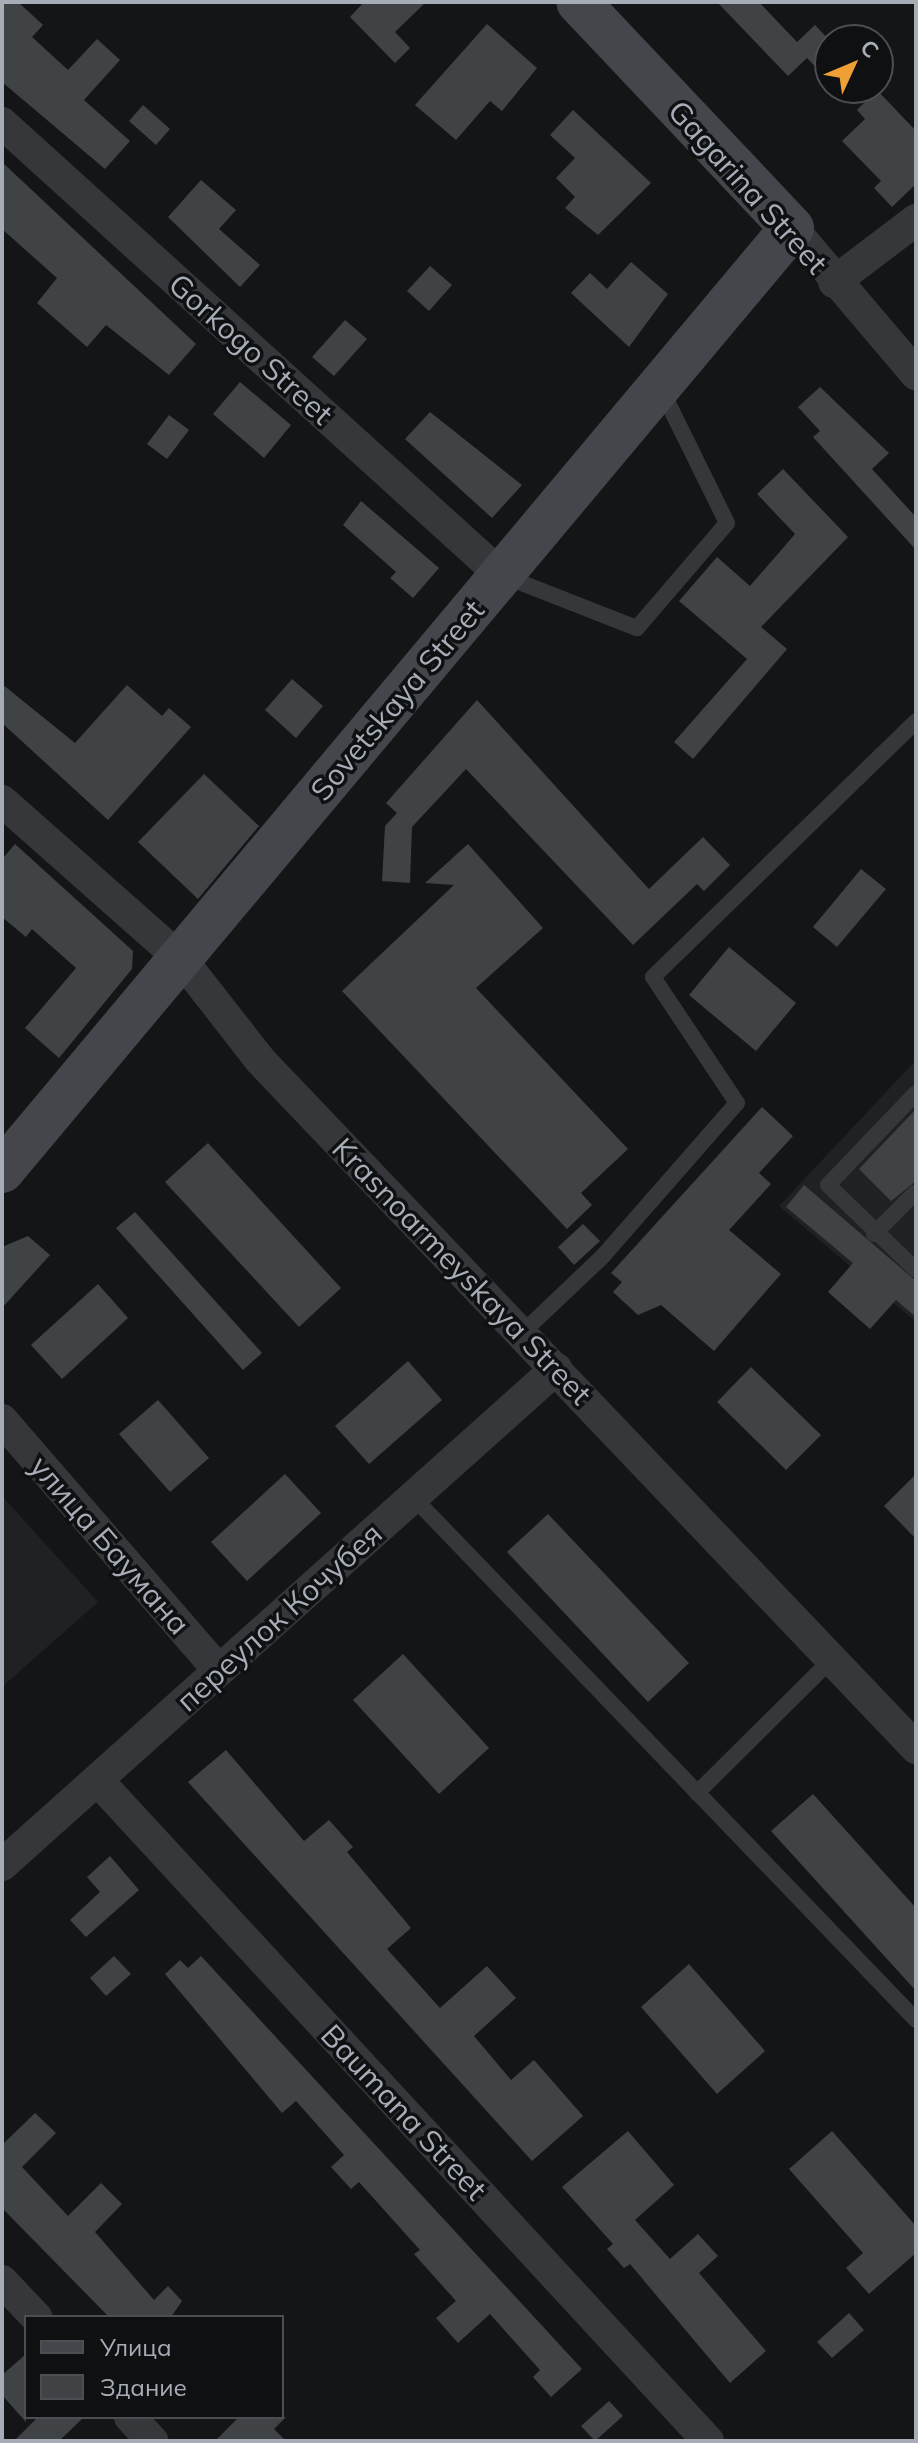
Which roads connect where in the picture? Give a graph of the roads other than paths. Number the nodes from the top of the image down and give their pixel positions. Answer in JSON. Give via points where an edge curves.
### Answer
{"nodes":[{"id":1,"x":578,"y":2,"type":"edge"},
{"id":2,"x":2,"y":123,"type":"edge"},
{"id":3,"x":916,"y":220,"type":"edge"},
{"id":4,"x":792,"y":228,"type":"junction"},
{"id":5,"x":834,"y":282,"type":"junction"},
{"id":6,"x":916,"y":374,"type":"edge"},
{"id":7,"x":659,"y":386,"type":"junction"},
{"id":8,"x":501,"y":575,"type":"junction"},
{"id":9,"x":916,"y":721,"type":"edge"},
{"id":10,"x":2,"y":801,"type":"edge"},
{"id":11,"x":182,"y":960,"type":"junction"},
{"id":12,"x":916,"y":1093,"type":"edge"},
{"id":13,"x":2,"y":1171,"type":"edge"},
{"id":14,"x":916,"y":1192,"type":"edge"},
{"id":15,"x":874,"y":1234,"type":"junction"},
{"id":16,"x":916,"y":1270,"type":"edge"},
{"id":17,"x":522,"y":1333,"type":"junction"},
{"id":18,"x":556,"y":1369,"type":"junction"},
{"id":19,"x":2,"y":1420,"type":"edge"},
{"id":20,"x":412,"y":1496,"type":"junction"},
{"id":21,"x":832,"y":1659,"type":"junction"},
{"id":22,"x":218,"y":1669,"type":"junction"},
{"id":23,"x":916,"y":1748,"type":"edge"},
{"id":24,"x":100,"y":1783,"type":"junction"},
{"id":25,"x":697,"y":1793,"type":"junction"},
{"id":26,"x":2,"y":1865,"type":"edge"},
{"id":27,"x":916,"y":2020,"type":"edge"},
{"id":28,"x":2,"y":2281,"type":"edge"},
{"id":29,"x":34,"y":2315,"type":"edge"},
{"id":30,"x":132,"y":2419,"type":"edge"},
{"id":31,"x":152,"y":2441,"type":"edge"},
{"id":32,"x":708,"y":2441,"type":"edge"}],
"edges":[{"from":1,"to":4,"type":"street","name":"Gagarina Street"},
{"from":2,"to":8,"type":"street","name":"Gorkogo Street"},
{"from":3,"to":5,"type":"street"},
{"from":4,"to":5,"type":"street","name":"Gagarina Street"},
{"from":4,"to":7,"type":"street","name":"Sovetskaya Street"},
{"from":5,"to":6,"type":"street","name":"Gagarina Street"},
{"from":7,"to":8,"type":"street","name":"Sovetskaya Street"},
{"from":7,"to":8,"type":"lane","via":[[727,523],[637,628]]},
{"from":8,"to":11,"type":"street","name":"Sovetskaya Street"},
{"from":9,"to":17,"type":"lane","via":[[653,977],[737,1103],[603,1256]]},
{"from":10,"to":11,"type":"street","name":"Krasnoarmeyskaya Street"},
{"from":11,"to":13,"type":"street","name":"Sovetskaya Street"},
{"from":11,"to":17,"type":"street","name":"Krasnoarmeyskaya Street","via":[[260,1060]]},
{"from":12,"to":15,"type":"lane","via":[[828,1185]]},
{"from":14,"to":15,"type":"lane"},
{"from":15,"to":16,"type":"lane"},
{"from":17,"to":18,"type":"street","name":"Krasnoarmeyskaya Street"},
{"from":18,"to":20,"type":"street","name":"переулок Кочубея"},
{"from":18,"to":21,"type":"street","name":"Krasnoarmeyskaya Street"},
{"from":19,"to":22,"type":"street","name":"улица Баумана"},
{"from":20,"to":22,"type":"street","name":"переулок Кочубея"},
{"from":20,"to":25,"type":"lane"},
{"from":21,"to":23,"type":"street","name":"Krasnoarmeyskaya Street"},
{"from":21,"to":25,"type":"lane"},
{"from":22,"to":24,"type":"street","name":"переулок Кочубея"},
{"from":24,"to":26,"type":"street","name":"переулок Кочубея"},
{"from":24,"to":32,"type":"street","name":"Baumana Street"},
{"from":25,"to":27,"type":"lane"},
{"from":28,"to":29,"type":"street"},
{"from":30,"to":31,"type":"street"}]}
